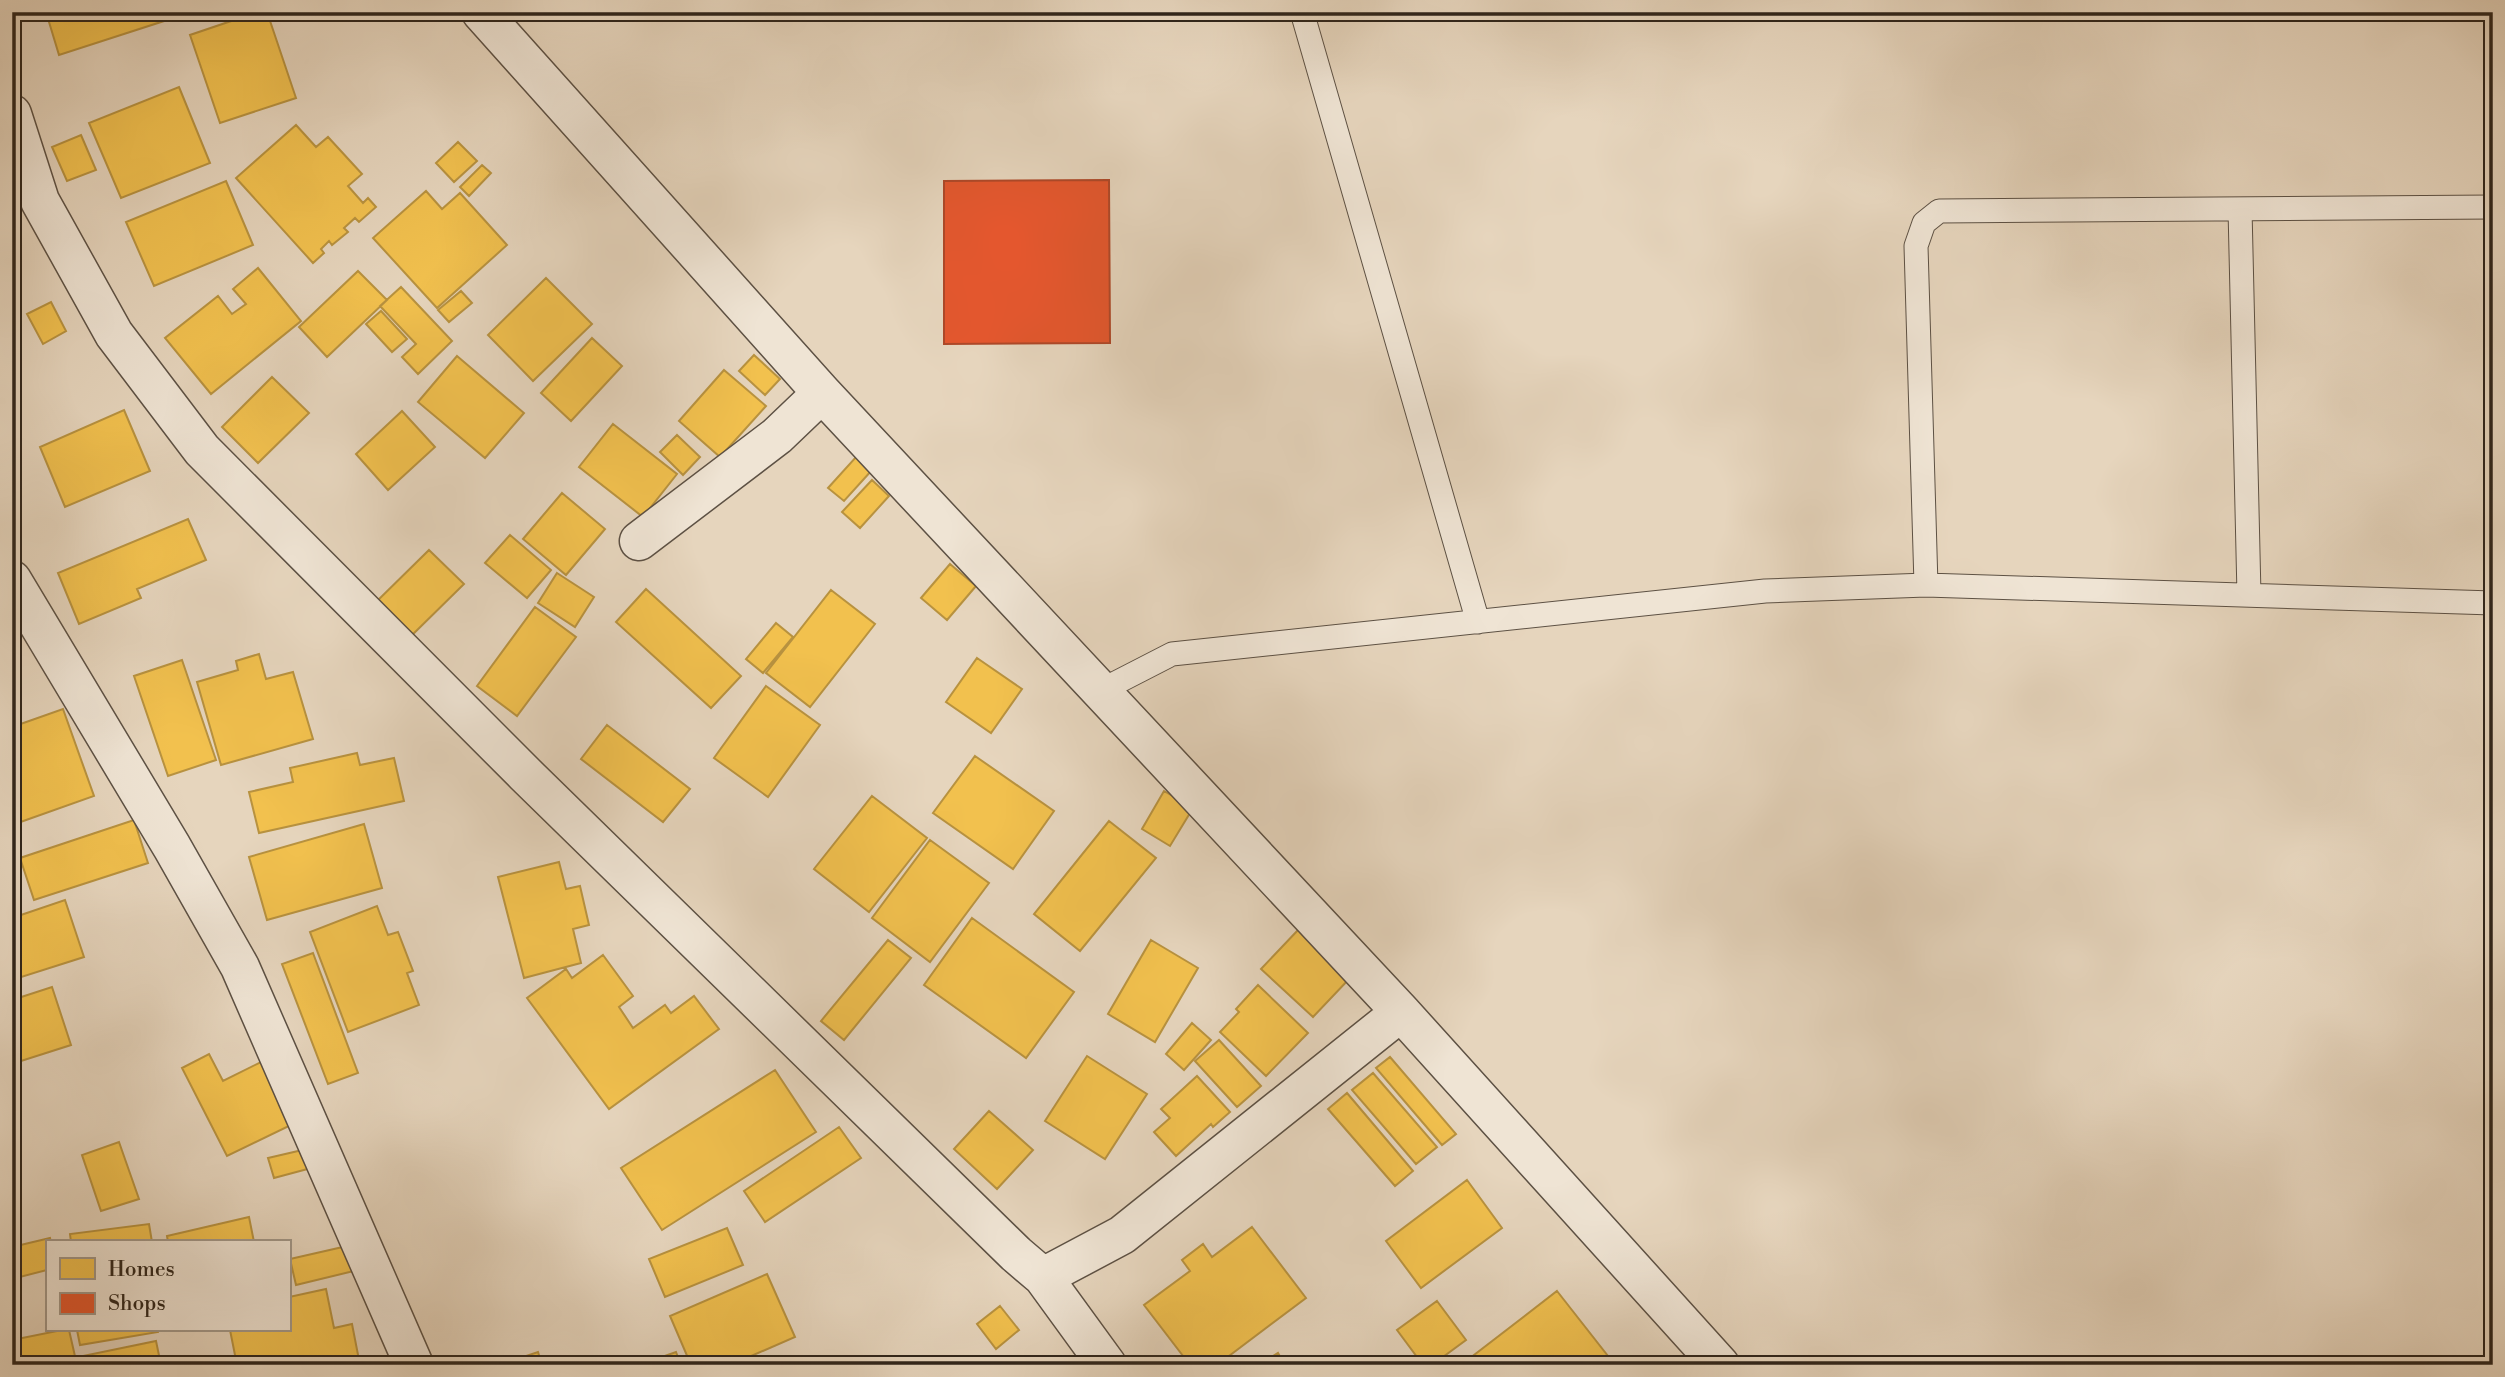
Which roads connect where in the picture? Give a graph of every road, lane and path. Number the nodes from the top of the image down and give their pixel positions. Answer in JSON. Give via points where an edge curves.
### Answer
{"nodes":[{"id":1,"x":481,"y":12,"type":"edge"},
{"id":2,"x":1303,"y":12,"type":"edge"},
{"id":3,"x":12,"y":114,"type":"edge"},
{"id":4,"x":2493,"y":207,"type":"edge"},
{"id":5,"x":2240,"y":208,"type":"junction"},
{"id":6,"x":822,"y":393,"type":"junction"},
{"id":7,"x":639,"y":541,"type":"dead end"},
{"id":8,"x":12,"y":580,"type":"edge"},
{"id":9,"x":1926,"y":585,"type":"junction"},
{"id":10,"x":2249,"y":595,"type":"junction"},
{"id":11,"x":2493,"y":603,"type":"edge"},
{"id":12,"x":1478,"y":622,"type":"junction"},
{"id":13,"x":1100,"y":691,"type":"junction"},
{"id":14,"x":1401,"y":1012,"type":"junction"},
{"id":15,"x":1043,"y":1277,"type":"junction"},
{"id":16,"x":414,"y":1365,"type":"edge"},
{"id":17,"x":1107,"y":1365,"type":"edge"},
{"id":18,"x":1720,"y":1365,"type":"edge"}],
"edges":[{"from":1,"to":6,"type":"street"},
{"from":2,"to":12,"type":"lane"},
{"from":3,"to":15,"type":"street","via":[[40,201],[107,322],[202,450],[525,774]]},
{"from":4,"to":5,"type":"lane"},
{"from":5,"to":9,"type":"lane","via":[[1939,211],[1924,223],[1916,246]]},
{"from":5,"to":10,"type":"lane"},
{"from":6,"to":7,"type":"street","via":[[777,436]]},
{"from":6,"to":13,"type":"street"},
{"from":8,"to":16,"type":"street","via":[[240,967]]},
{"from":9,"to":10,"type":"lane"},
{"from":9,"to":12,"type":"lane","via":[[1765,591]]},
{"from":10,"to":11,"type":"lane"},
{"from":12,"to":13,"type":"lane","via":[[1172,654]]},
{"from":13,"to":14,"type":"street"},
{"from":14,"to":15,"type":"street","via":[[1122,1235]]},
{"from":14,"to":18,"type":"street"},
{"from":15,"to":17,"type":"street"}]}
